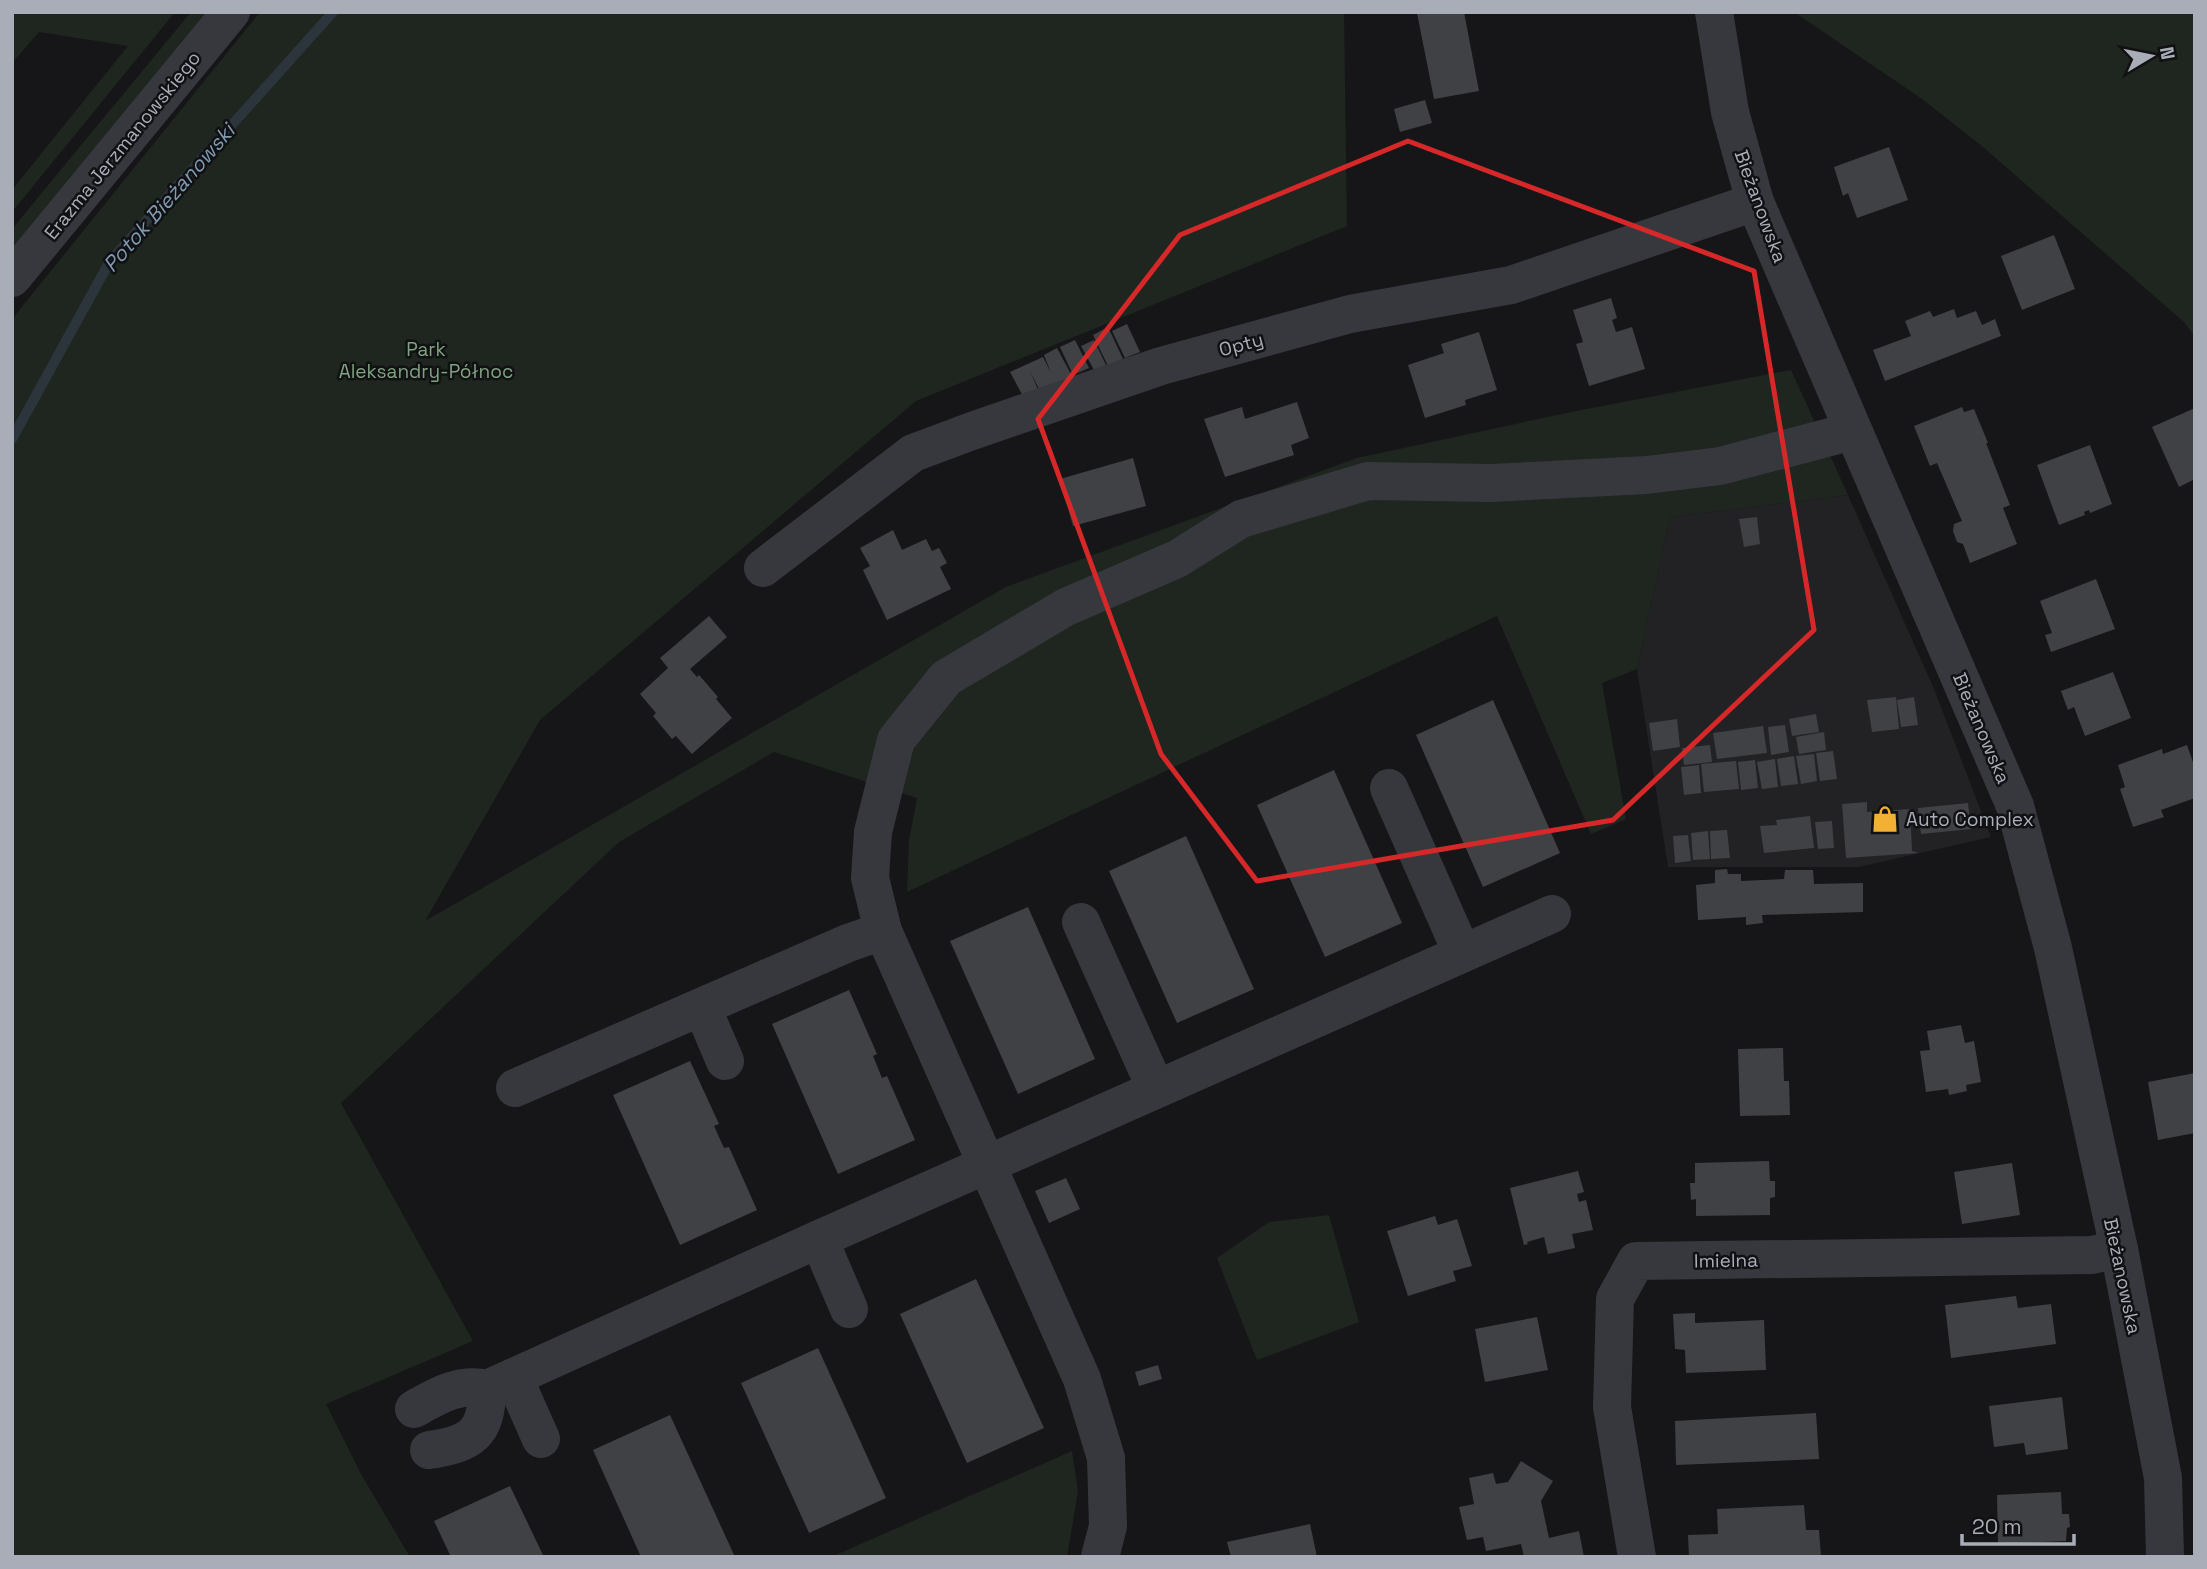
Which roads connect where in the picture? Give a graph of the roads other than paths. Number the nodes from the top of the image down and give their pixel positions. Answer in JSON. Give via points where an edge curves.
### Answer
{"nodes":[{"id":1,"x":231,"y":12,"type":"edge"},
{"id":2,"x":1714,"y":12,"type":"edge"},
{"id":3,"x":1755,"y":202,"type":"junction"},
{"id":4,"x":12,"y":278,"type":"edge"},
{"id":5,"x":1853,"y":432,"type":"junction"},
{"id":6,"x":762,"y":568,"type":"dead end"},
{"id":7,"x":1389,"y":788,"type":"dead end"},
{"id":8,"x":1552,"y":914,"type":"dead end"},
{"id":9,"x":1081,"y":922,"type":"dead end"},
{"id":10,"x":883,"y":931,"type":"junction"},
{"id":11,"x":1462,"y":953,"type":"junction"},
{"id":12,"x":702,"y":1007,"type":"junction"},
{"id":13,"x":725,"y":1060,"type":"dead end"},
{"id":14,"x":515,"y":1088,"type":"dead end"},
{"id":15,"x":1156,"y":1089,"type":"junction"},
{"id":16,"x":985,"y":1165,"type":"junction"},
{"id":17,"x":818,"y":1239,"type":"junction"},
{"id":18,"x":2119,"y":1249,"type":"junction"},
{"id":19,"x":849,"y":1309,"type":"dead end"},
{"id":20,"x":500,"y":1383,"type":"junction"},
{"id":21,"x":414,"y":1409,"type":"dead end"},
{"id":22,"x":541,"y":1440,"type":"dead end"},
{"id":23,"x":429,"y":1450,"type":"dead end"},
{"id":24,"x":2179,"y":1478,"type":"edge"},
{"id":25,"x":1101,"y":1557,"type":"edge"},
{"id":26,"x":1637,"y":1557,"type":"edge"},
{"id":27,"x":2165,"y":1557,"type":"edge"}],
"edges":[{"from":1,"to":4,"type":"street","name":"Erazma Jerzmanowskiego"},
{"from":2,"to":3,"type":"street","name":"Bieżanowska","via":[[1730,112]]},
{"from":3,"to":5,"type":"street","name":"Bieżanowska"},
{"from":3,"to":6,"type":"street","name":"Opty","via":[[1511,285],[1350,314],[1161,366],[972,431],[913,453]]},
{"from":5,"to":10,"type":"street","via":[[1720,466],[1647,475],[1491,484],[1368,481],[1241,519],[1177,559],[1066,607],[946,678],[896,740],[873,832],[870,878]]},
{"from":5,"to":18,"type":"street","name":"Bieżanowska","via":[[2015,806],[2053,948]]},
{"from":7,"to":11,"type":"street"},
{"from":8,"to":11,"type":"street"},
{"from":9,"to":15,"type":"street"},
{"from":10,"to":12,"type":"street"},
{"from":10,"to":16,"type":"street"},
{"from":11,"to":15,"type":"street"},
{"from":12,"to":13,"type":"street"},
{"from":12,"to":14,"type":"street"},
{"from":15,"to":16,"type":"street"},
{"from":16,"to":17,"type":"street"},
{"from":16,"to":25,"type":"street","via":[[1082,1379],[1106,1458],[1108,1526]]},
{"from":17,"to":19,"type":"street"},
{"from":17,"to":20,"type":"street"},
{"from":18,"to":24,"type":"street","name":"Bieżanowska"},
{"from":18,"to":26,"type":"street","name":"Imielna","via":[[2092,1255],[1636,1261],[1615,1299],[1612,1408]]},
{"from":20,"to":21,"type":"street","via":[[455,1389]]},
{"from":20,"to":22,"type":"street"},
{"from":20,"to":23,"type":"street","via":[[474,1436],[454,1447]]},
{"from":24,"to":27,"type":"street","name":"Bieżanowska"}]}
